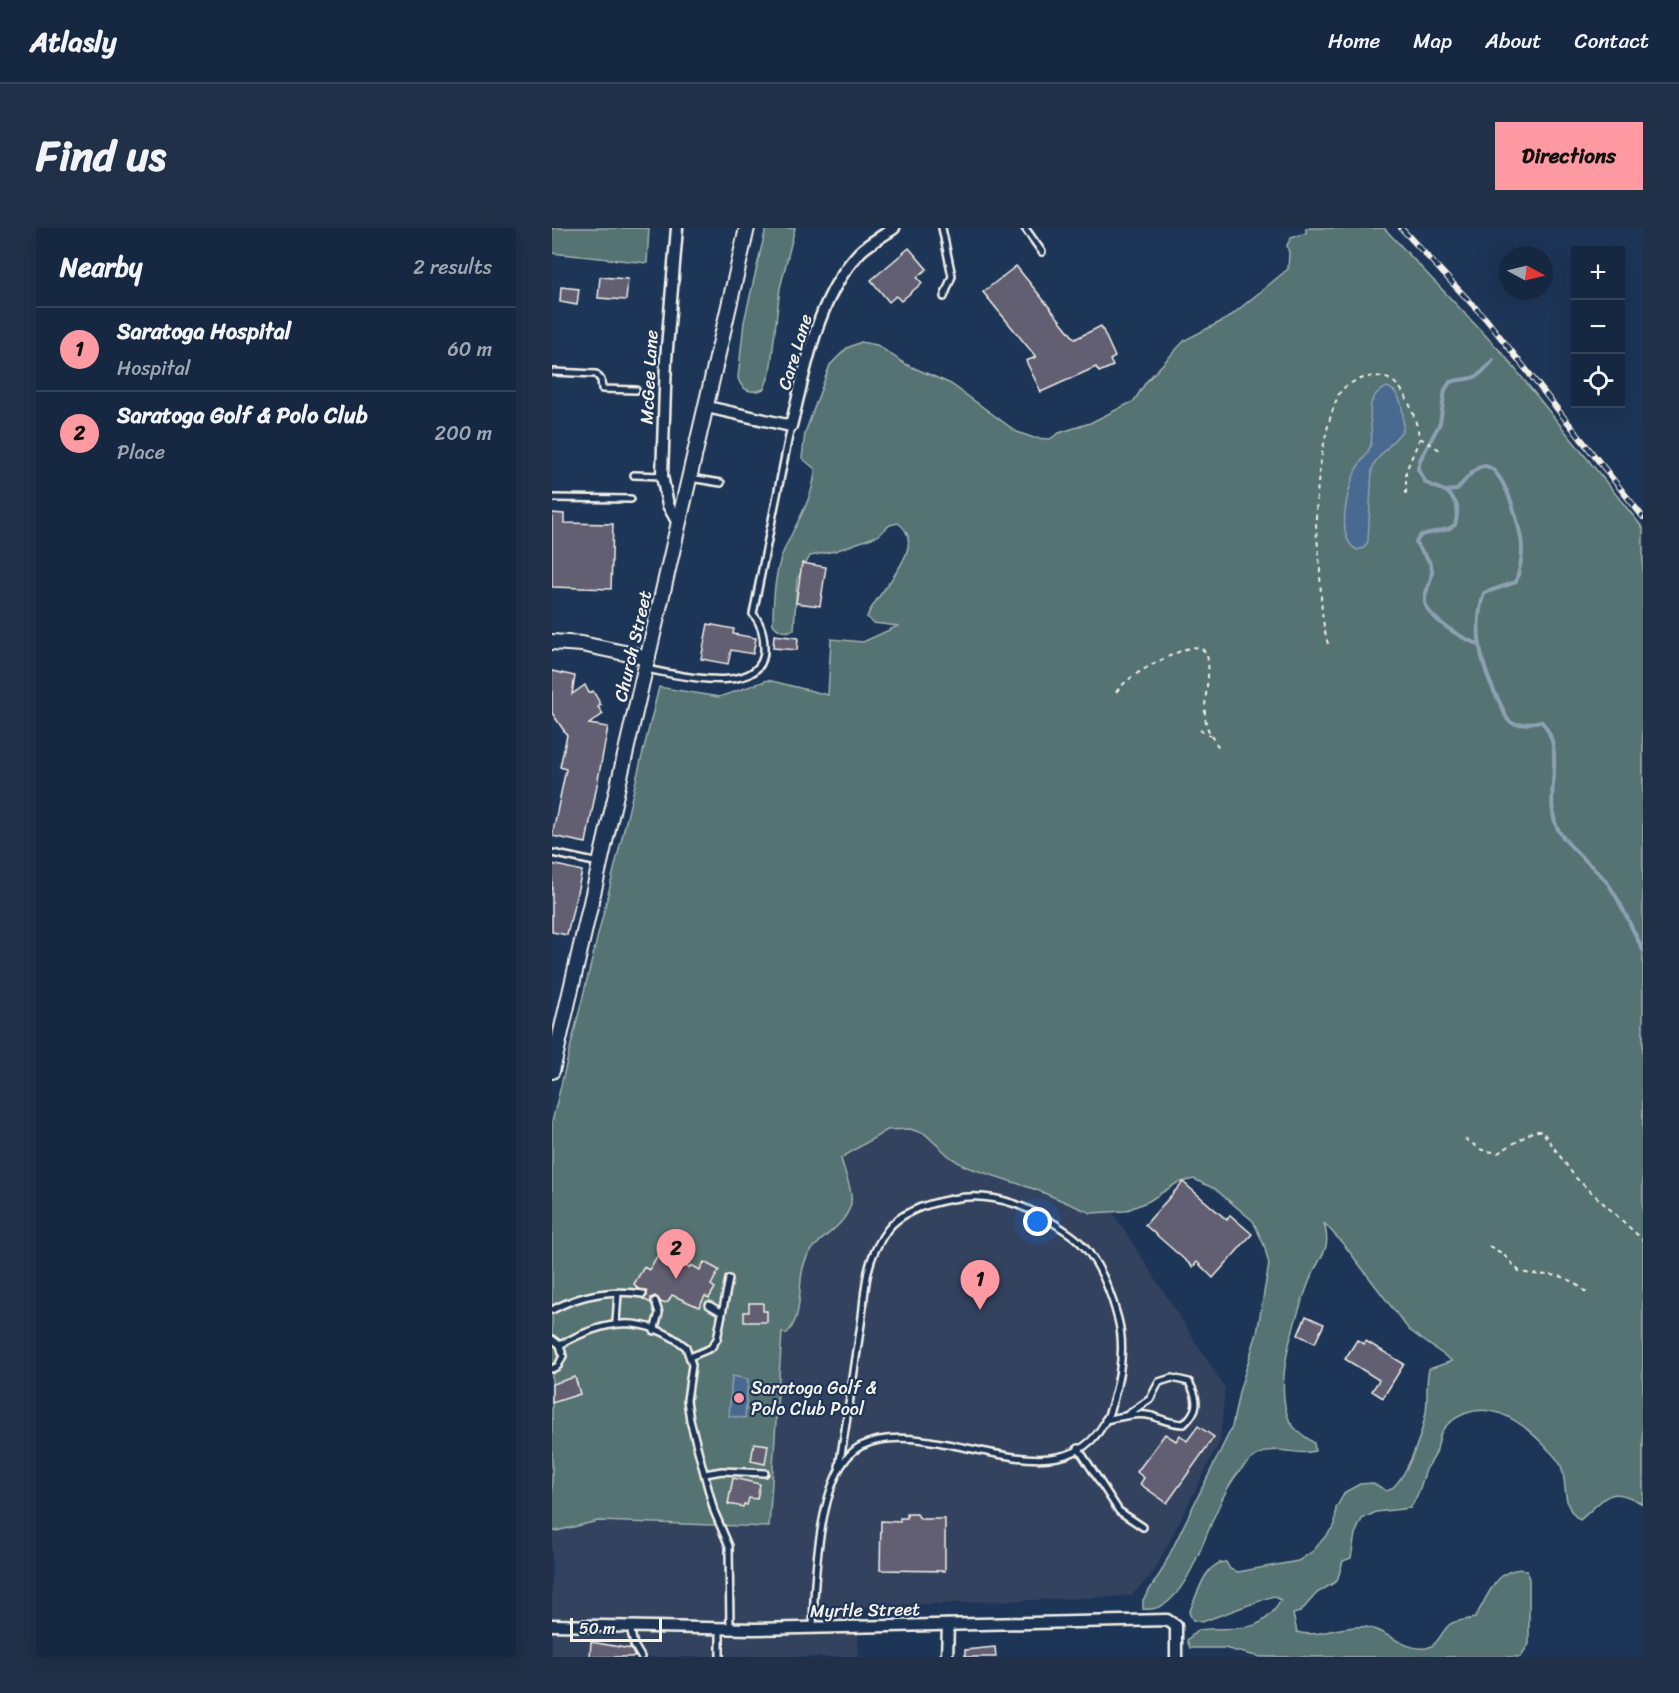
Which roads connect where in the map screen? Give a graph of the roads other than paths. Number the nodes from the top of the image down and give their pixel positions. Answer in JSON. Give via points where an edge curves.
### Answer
{"nodes":[{"id":1,"x":677,"y":228,"type":"edge"},
{"id":2,"x":747,"y":228,"type":"edge"},
{"id":3,"x":894,"y":228,"type":"edge"},
{"id":4,"x":942,"y":228,"type":"edge"},
{"id":5,"x":1025,"y":228,"type":"edge"},
{"id":6,"x":1042,"y":252,"type":"dead end"},
{"id":7,"x":944,"y":297,"type":"dead end"},
{"id":8,"x":554,"y":372,"type":"dead end"},
{"id":9,"x":636,"y":390,"type":"dead end"},
{"id":10,"x":707,"y":407,"type":"junction"},
{"id":11,"x":791,"y":426,"type":"junction"},
{"id":12,"x":634,"y":475,"type":"dead end"},
{"id":13,"x":662,"y":476,"type":"junction"},
{"id":14,"x":690,"y":478,"type":"junction"},
{"id":15,"x":721,"y":483,"type":"dead end"},
{"id":16,"x":552,"y":498,"type":"edge"},
{"id":17,"x":631,"y":499,"type":"dead end"},
{"id":18,"x":679,"y":525,"type":"junction"},
{"id":19,"x":552,"y":642,"type":"edge"},
{"id":20,"x":647,"y":663,"type":"junction"},
{"id":21,"x":552,"y":853,"type":"edge"},
{"id":22,"x":600,"y":864,"type":"junction"},
{"id":23,"x":556,"y":1034,"type":"edge"},
{"id":24,"x":552,"y":1071,"type":"edge"},
{"id":25,"x":729,"y":1279,"type":"dead end"},
{"id":26,"x":618,"y":1293,"type":"junction"},
{"id":27,"x":643,"y":1294,"type":"dead end"},
{"id":28,"x":655,"y":1300,"type":"dead end"},
{"id":29,"x":709,"y":1305,"type":"dead end"},
{"id":30,"x":552,"y":1310,"type":"edge"},
{"id":31,"x":722,"y":1312,"type":"junction"},
{"id":32,"x":616,"y":1322,"type":"junction"},
{"id":33,"x":654,"y":1331,"type":"junction"},
{"id":34,"x":552,"y":1339,"type":"edge"},
{"id":35,"x":560,"y":1345,"type":"junction"},
{"id":36,"x":690,"y":1357,"type":"junction"},
{"id":37,"x":552,"y":1369,"type":"edge"},
{"id":38,"x":1127,"y":1415,"type":"junction"},
{"id":39,"x":1105,"y":1420,"type":"junction"},
{"id":40,"x":1078,"y":1448,"type":"junction"},
{"id":41,"x":839,"y":1467,"type":"junction"},
{"id":42,"x":765,"y":1473,"type":"dead end"},
{"id":43,"x":705,"y":1474,"type":"junction"},
{"id":44,"x":1143,"y":1527,"type":"dead end"},
{"id":45,"x":552,"y":1625,"type":"edge"},
{"id":46,"x":948,"y":1625,"type":"junction"},
{"id":47,"x":630,"y":1627,"type":"junction"},
{"id":48,"x":813,"y":1628,"type":"junction"},
{"id":49,"x":725,"y":1629,"type":"junction"},
{"id":50,"x":641,"y":1657,"type":"edge"},
{"id":51,"x":720,"y":1657,"type":"edge"},
{"id":52,"x":947,"y":1657,"type":"edge"},
{"id":53,"x":1176,"y":1657,"type":"edge"}],
"edges":[{"from":1,"to":13,"type":"street","name":"McGee Lane","via":[[666,360]]},
{"from":2,"to":10,"type":"main road","name":"Church Street"},
{"from":3,"to":11,"type":"street","name":"Care Lane","via":[[861,251],[834,285]]},
{"from":4,"to":7,"type":"lane","via":[[952,276]]},
{"from":5,"to":6,"type":"lane"},
{"from":8,"to":9,"type":"lane","via":[[596,374],[602,389]]},
{"from":10,"to":11,"type":"street"},
{"from":10,"to":14,"type":"main road","name":"Church Street"},
{"from":11,"to":20,"type":"lane","via":[[753,614],[761,622],[764,640],[758,669],[716,682]]},
{"from":12,"to":13,"type":"lane"},
{"from":13,"to":18,"type":"street","name":"McGee Lane","via":[[668,505]]},
{"from":14,"to":15,"type":"lane"},
{"from":14,"to":18,"type":"main road","name":"Church Street"},
{"from":16,"to":17,"type":"lane"},
{"from":18,"to":20,"type":"main road","name":"Church Street"},
{"from":19,"to":20,"type":"main road","via":[[582,644]]},
{"from":20,"to":22,"type":"main road","name":"Church Street"},
{"from":21,"to":22,"type":"lane"},
{"from":22,"to":23,"type":"main road","name":"Church Street"},
{"from":23,"to":24,"type":"main road","name":"Church Street"},
{"from":25,"to":31,"type":"lane"},
{"from":26,"to":27,"type":"lane"},
{"from":26,"to":30,"type":"lane","via":[[580,1296]]},
{"from":26,"to":32,"type":"lane"},
{"from":28,"to":33,"type":"lane","via":[[659,1313]]},
{"from":29,"to":31,"type":"lane"},
{"from":31,"to":36,"type":"lane","via":[[717,1340],[711,1348]]},
{"from":32,"to":33,"type":"lane"},
{"from":32,"to":35,"type":"lane","via":[[585,1330]]},
{"from":33,"to":36,"type":"lane","via":[[678,1341]]},
{"from":34,"to":35,"type":"lane"},
{"from":35,"to":37,"type":"lane","via":[[561,1362]]},
{"from":36,"to":43,"type":"lane","via":[[687,1400]]},
{"from":38,"to":38,"type":"lane","via":[[1184,1424],[1195,1414],[1197,1397],[1189,1382],[1172,1378],[1159,1383],[1150,1399]]},
{"from":38,"to":39,"type":"lane"},
{"from":39,"to":40,"type":"lane","via":[[1091,1441]]},
{"from":39,"to":41,"type":"lane","via":[[1121,1373],[1121,1330],[1109,1287],[1078,1239],[1045,1216],[1004,1199],[961,1197],[925,1204],[889,1227],[870,1262]]},
{"from":40,"to":41,"type":"lane","via":[[1066,1455],[1007,1458],[892,1438],[860,1447]]},
{"from":40,"to":44,"type":"lane","via":[[1119,1511]]},
{"from":41,"to":48,"type":"lane","via":[[822,1523],[814,1572]]},
{"from":42,"to":43,"type":"lane"},
{"from":43,"to":49,"type":"lane","via":[[714,1511],[729,1546]]},
{"from":45,"to":47,"type":"street","name":"Myrtle Street"},
{"from":46,"to":48,"type":"street","name":"Myrtle Street"},
{"from":46,"to":52,"type":"street"},
{"from":46,"to":53,"type":"street","name":"Myrtle Street","via":[[1167,1620],[1176,1626]]},
{"from":47,"to":49,"type":"street","name":"Myrtle Street"},
{"from":47,"to":50,"type":"lane"},
{"from":48,"to":49,"type":"street","name":"Myrtle Street"},
{"from":49,"to":51,"type":"lane"}]}
